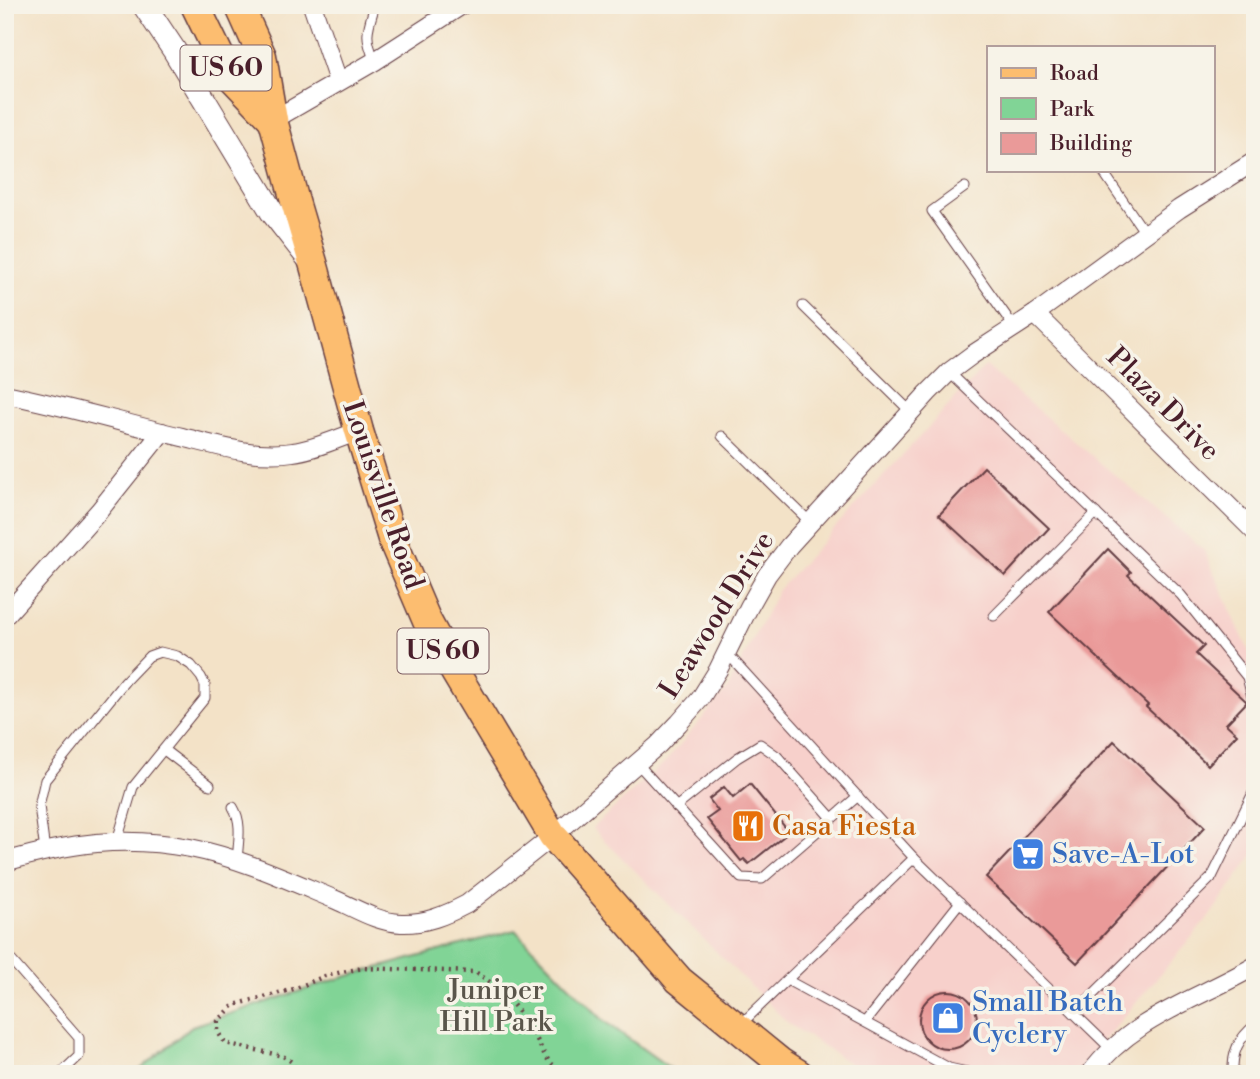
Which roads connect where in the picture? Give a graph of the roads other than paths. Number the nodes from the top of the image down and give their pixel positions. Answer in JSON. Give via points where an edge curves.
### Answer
{"nodes":[{"id":1,"x":144,"y":5,"type":"edge"},
{"id":2,"x":195,"y":5,"type":"edge"},
{"id":3,"x":226,"y":5,"type":"edge"},
{"id":4,"x":239,"y":5,"type":"edge"},
{"id":5,"x":312,"y":5,"type":"edge"},
{"id":6,"x":374,"y":5,"type":"edge"},
{"id":7,"x":461,"y":5,"type":"edge"},
{"id":8,"x":374,"y":61,"type":"junction"},
{"id":9,"x":338,"y":81,"type":"junction"},
{"id":10,"x":273,"y":120,"type":"junction"},
{"id":11,"x":1255,"y":161,"type":"edge"},
{"id":12,"x":1103,"y":172,"type":"edge"},
{"id":13,"x":965,"y":187,"type":"dead end"},
{"id":14,"x":1145,"y":233,"type":"junction"},
{"id":15,"x":314,"y":266,"type":"junction"},
{"id":16,"x":803,"y":306,"type":"dead end"},
{"id":17,"x":1035,"y":314,"type":"junction"},
{"id":18,"x":1014,"y":327,"type":"junction"},
{"id":19,"x":949,"y":372,"type":"junction"},
{"id":20,"x":5,"y":394,"type":"edge"},
{"id":21,"x":911,"y":412,"type":"junction"},
{"id":22,"x":359,"y":431,"type":"junction"},
{"id":23,"x":162,"y":432,"type":"junction"},
{"id":24,"x":722,"y":436,"type":"dead end"},
{"id":25,"x":1096,"y":513,"type":"junction"},
{"id":26,"x":810,"y":522,"type":"junction"},
{"id":27,"x":1255,"y":532,"type":"edge"},
{"id":28,"x":5,"y":616,"type":"edge"},
{"id":29,"x":994,"y":616,"type":"dead end"},
{"id":30,"x":727,"y":653,"type":"junction"},
{"id":31,"x":1255,"y":709,"type":"edge"},
{"id":32,"x":164,"y":750,"type":"junction"},
{"id":33,"x":636,"y":763,"type":"junction"},
{"id":34,"x":210,"y":785,"type":"dead end"},
{"id":35,"x":1255,"y":789,"type":"edge"},
{"id":36,"x":858,"y":796,"type":"junction"},
{"id":37,"x":233,"y":807,"type":"dead end"},
{"id":38,"x":676,"y":807,"type":"junction"},
{"id":39,"x":832,"y":818,"type":"junction"},
{"id":40,"x":553,"y":836,"type":"junction"},
{"id":41,"x":117,"y":841,"type":"junction"},
{"id":42,"x":45,"y":851,"type":"junction"},
{"id":43,"x":914,"y":858,"type":"junction"},
{"id":44,"x":237,"y":860,"type":"junction"},
{"id":45,"x":5,"y":862,"type":"edge"},
{"id":46,"x":960,"y":902,"type":"junction"},
{"id":47,"x":5,"y":953,"type":"edge"},
{"id":48,"x":1255,"y":966,"type":"edge"},
{"id":49,"x":788,"y":980,"type":"junction"},
{"id":50,"x":1074,"y":1013,"type":"junction"},
{"id":51,"x":865,"y":1022,"type":"junction"},
{"id":52,"x":1255,"y":1025,"type":"edge"},
{"id":53,"x":738,"y":1028,"type":"junction"},
{"id":54,"x":1111,"y":1049,"type":"junction"},
{"id":55,"x":60,"y":1074,"type":"edge"},
{"id":56,"x":799,"y":1074,"type":"edge"},
{"id":57,"x":976,"y":1074,"type":"edge"},
{"id":58,"x":1090,"y":1074,"type":"edge"},
{"id":59,"x":1233,"y":1074,"type":"edge"}],
"edges":[{"from":1,"to":15,"type":"street","via":[[272,212]]},
{"from":2,"to":10,"type":"main road","name":"Louisville Road","number":"US 60","via":[[228,73]]},
{"from":3,"to":10,"type":"street"},
{"from":4,"to":10,"type":"main road","name":"Louisville Road","number":"US 60","via":[[262,56]]},
{"from":5,"to":9,"type":"street"},
{"from":6,"to":8,"type":"lane","via":[[367,41]]},
{"from":7,"to":8,"type":"street"},
{"from":8,"to":9,"type":"street"},
{"from":9,"to":10,"type":"street"},
{"from":10,"to":15,"type":"main road","name":"Louisville Road","number":"US 60"},
{"from":11,"to":14,"type":"street","name":"Leawood Drive"},
{"from":12,"to":14,"type":"lane"},
{"from":13,"to":18,"type":"lane","via":[[932,211]]},
{"from":14,"to":17,"type":"street","name":"Leawood Drive"},
{"from":15,"to":22,"type":"main road","name":"Louisville Road","number":"US 60"},
{"from":16,"to":21,"type":"lane"},
{"from":17,"to":18,"type":"street","name":"Leawood Drive"},
{"from":17,"to":27,"type":"street","name":"Plaza Drive"},
{"from":18,"to":19,"type":"street","name":"Leawood Drive"},
{"from":19,"to":21,"type":"street","name":"Leawood Drive"},
{"from":19,"to":25,"type":"lane"},
{"from":20,"to":23,"type":"street"},
{"from":21,"to":26,"type":"street","name":"Leawood Drive"},
{"from":22,"to":23,"type":"street","via":[[295,452],[274,454]]},
{"from":22,"to":40,"type":"main road","name":"Louisville Road","number":"US 60","via":[[392,539],[427,621]]},
{"from":23,"to":28,"type":"street","via":[[92,520]]},
{"from":24,"to":26,"type":"lane"},
{"from":25,"to":29,"type":"lane"},
{"from":25,"to":31,"type":"lane","via":[[1181,595],[1247,677]]},
{"from":26,"to":30,"type":"street","name":"Leawood Drive","via":[[767,575]]},
{"from":30,"to":33,"type":"street","name":"Leawood Drive","via":[[701,699]]},
{"from":30,"to":36,"type":"lane"},
{"from":32,"to":34,"type":"lane"},
{"from":32,"to":41,"type":"lane","via":[[133,788]]},
{"from":32,"to":42,"type":"lane","via":[[205,698],[205,685],[191,665],[160,652],[149,656],[125,681],[45,780],[40,806]]},
{"from":33,"to":38,"type":"lane"},
{"from":33,"to":40,"type":"street","name":"Leawood Drive"},
{"from":35,"to":50,"type":"lane","via":[[1212,877]]},
{"from":36,"to":39,"type":"lane"},
{"from":36,"to":43,"type":"lane"},
{"from":37,"to":44,"type":"lane","via":[[240,829]]},
{"from":38,"to":39,"type":"lane","via":[[760,744],[777,756]]},
{"from":38,"to":39,"type":"lane","via":[[741,878],[762,879]]},
{"from":40,"to":44,"type":"street","name":"Leawood Drive","via":[[467,904],[422,922],[373,918]]},
{"from":40,"to":53,"type":"main road","name":"Louisville Road","number":"US 60","via":[[679,980]]},
{"from":41,"to":42,"type":"street","name":"Leawood Drive"},
{"from":41,"to":44,"type":"street","name":"Leawood Drive","via":[[190,848]]},
{"from":42,"to":45,"type":"street","name":"Leawood Drive"},
{"from":43,"to":46,"type":"lane"},
{"from":43,"to":49,"type":"lane"},
{"from":46,"to":50,"type":"lane"},
{"from":46,"to":51,"type":"lane"},
{"from":47,"to":55,"type":"lane","via":[[79,1038],[79,1056]]},
{"from":48,"to":54,"type":"street","via":[[1154,1017]]},
{"from":49,"to":51,"type":"lane"},
{"from":49,"to":53,"type":"lane"},
{"from":50,"to":54,"type":"lane"},
{"from":51,"to":57,"type":"lane","via":[[949,1068]]},
{"from":52,"to":59,"type":"lane","via":[[1238,1043]]},
{"from":53,"to":56,"type":"main road","name":"Louisville Road","number":"US 60"},
{"from":54,"to":58,"type":"street"}]}
